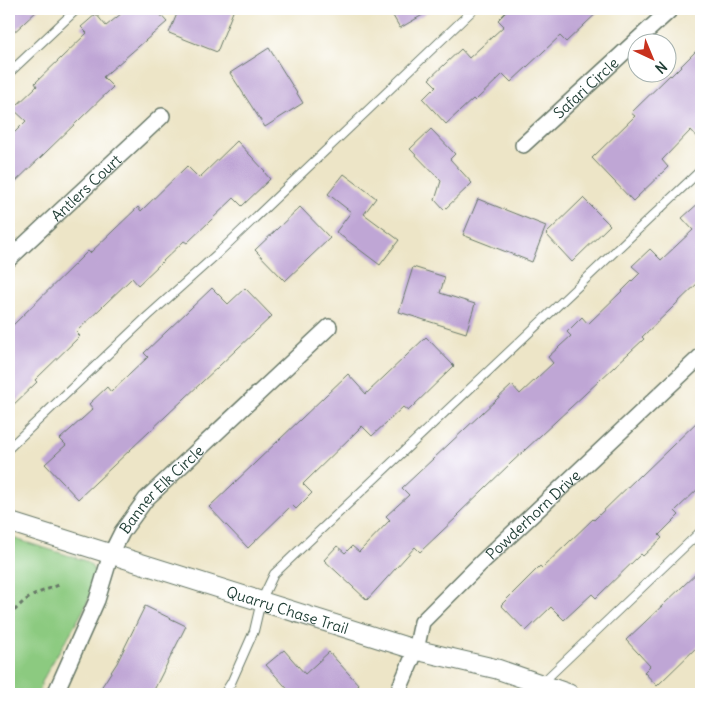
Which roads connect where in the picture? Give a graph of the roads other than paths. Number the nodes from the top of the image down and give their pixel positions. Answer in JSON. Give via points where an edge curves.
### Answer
{"nodes":[{"id":1,"x":77,"y":9,"type":"edge"},
{"id":2,"x":474,"y":9,"type":"edge"},
{"id":3,"x":671,"y":9,"type":"edge"},
{"id":4,"x":9,"y":73,"type":"edge"},
{"id":5,"x":162,"y":116,"type":"dead end"},
{"id":6,"x":523,"y":145,"type":"dead end"},
{"id":7,"x":701,"y":170,"type":"edge"},
{"id":8,"x":9,"y":259,"type":"edge"},
{"id":9,"x":329,"y":328,"type":"dead end"},
{"id":10,"x":701,"y":356,"type":"edge"},
{"id":11,"x":9,"y":448,"type":"edge"},
{"id":12,"x":9,"y":522,"type":"edge"},
{"id":13,"x":701,"y":531,"type":"edge"},
{"id":14,"x":111,"y":554,"type":"junction"},
{"id":15,"x":261,"y":601,"type":"junction"},
{"id":16,"x":416,"y":650,"type":"junction"},
{"id":17,"x":540,"y":689,"type":"edge"},
{"id":18,"x":55,"y":694,"type":"edge"},
{"id":19,"x":224,"y":694,"type":"edge"},
{"id":20,"x":397,"y":694,"type":"edge"},
{"id":21,"x":569,"y":694,"type":"edge"}],
"edges":[{"from":1,"to":4,"type":"lane"},
{"from":2,"to":11,"type":"lane"},
{"from":3,"to":6,"type":"street","name":"Safari Circle"},
{"from":5,"to":8,"type":"street","name":"Antlers Court"},
{"from":7,"to":15,"type":"lane","via":[[274,574]]},
{"from":9,"to":14,"type":"street","name":"Banner Elk Circle","via":[[146,500],[122,532]]},
{"from":10,"to":16,"type":"street","name":"Powderhorn Drive","via":[[422,622]]},
{"from":12,"to":14,"type":"street","name":"Quarry Chase Trail"},
{"from":13,"to":17,"type":"lane"},
{"from":14,"to":15,"type":"street","name":"Quarry Chase Trail"},
{"from":14,"to":18,"type":"street","name":"Banner Elk Circle","via":[[97,600]]},
{"from":15,"to":16,"type":"street","name":"Quarry Chase Trail"},
{"from":15,"to":19,"type":"lane","via":[[254,631]]},
{"from":16,"to":17,"type":"street","name":"Quarry Chase Trail","via":[[496,668]]},
{"from":16,"to":20,"type":"street","name":"Powderhorn Drive"},
{"from":17,"to":21,"type":"street","name":"Quarry Chase Trail"}]}
